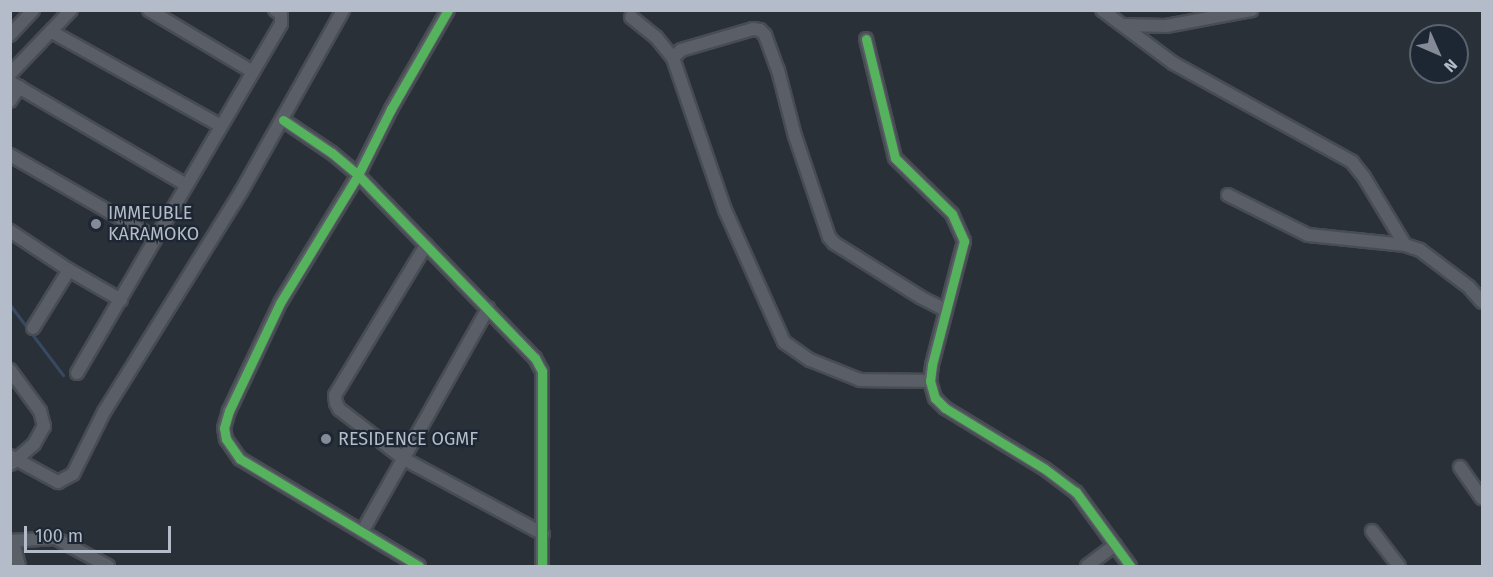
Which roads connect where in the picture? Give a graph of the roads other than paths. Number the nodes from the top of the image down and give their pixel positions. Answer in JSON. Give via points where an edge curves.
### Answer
{"nodes":[{"id":1,"x":33,"y":10,"type":"edge"},
{"id":2,"x":71,"y":10,"type":"edge"},
{"id":3,"x":149,"y":10,"type":"edge"},
{"id":4,"x":275,"y":10,"type":"edge"},
{"id":5,"x":343,"y":10,"type":"edge"},
{"id":6,"x":448,"y":10,"type":"edge"},
{"id":7,"x":1102,"y":10,"type":"edge"},
{"id":8,"x":1252,"y":10,"type":"edge"},
{"id":9,"x":631,"y":17,"type":"dead end"},
{"id":10,"x":1124,"y":25,"type":"junction"},
{"id":11,"x":52,"y":32,"type":"junction"},
{"id":12,"x":10,"y":35,"type":"edge"},
{"id":13,"x":866,"y":39,"type":"dead end"},
{"id":14,"x":673,"y":58,"type":"junction"},
{"id":15,"x":253,"y":72,"type":"junction"},
{"id":16,"x":10,"y":74,"type":"edge"},
{"id":17,"x":15,"y":84,"type":"edge"},
{"id":18,"x":10,"y":101,"type":"edge"},
{"id":19,"x":283,"y":120,"type":"junction"},
{"id":20,"x":221,"y":126,"type":"junction"},
{"id":21,"x":10,"y":155,"type":"edge"},
{"id":22,"x":358,"y":175,"type":"junction"},
{"id":23,"x":186,"y":184,"type":"junction"},
{"id":24,"x":1228,"y":195,"type":"dead end"},
{"id":25,"x":10,"y":231,"type":"edge"},
{"id":26,"x":154,"y":238,"type":"junction"},
{"id":27,"x":426,"y":245,"type":"junction"},
{"id":28,"x":1405,"y":245,"type":"junction"},
{"id":29,"x":69,"y":270,"type":"junction"},
{"id":30,"x":1480,"y":294,"type":"edge"},
{"id":31,"x":121,"y":300,"type":"junction"},
{"id":32,"x":488,"y":308,"type":"junction"},
{"id":33,"x":946,"y":310,"type":"junction"},
{"id":34,"x":33,"y":328,"type":"dead end"},
{"id":35,"x":10,"y":370,"type":"edge"},
{"id":36,"x":77,"y":373,"type":"dead end"},
{"id":37,"x":930,"y":381,"type":"junction"},
{"id":38,"x":404,"y":459,"type":"junction"},
{"id":39,"x":12,"y":460,"type":"edge"},
{"id":40,"x":1460,"y":467,"type":"dead end"},
{"id":41,"x":1482,"y":498,"type":"edge"},
{"id":42,"x":1372,"y":531,"type":"dead end"},
{"id":43,"x":363,"y":532,"type":"junction"},
{"id":44,"x":543,"y":534,"type":"junction"},
{"id":45,"x":12,"y":541,"type":"edge"},
{"id":46,"x":1115,"y":545,"type":"junction"},
{"id":47,"x":19,"y":567,"type":"edge"},
{"id":48,"x":108,"y":567,"type":"edge"},
{"id":49,"x":419,"y":567,"type":"edge"},
{"id":50,"x":542,"y":567,"type":"edge"},
{"id":51,"x":1087,"y":567,"type":"edge"},
{"id":52,"x":1130,"y":567,"type":"edge"},
{"id":53,"x":1399,"y":567,"type":"edge"}],
"edges":[{"from":1,"to":12,"type":"street"},
{"from":2,"to":11,"type":"street"},
{"from":3,"to":15,"type":"street"},
{"from":4,"to":15,"type":"street","via":[[281,14],[281,24]]},
{"from":5,"to":19,"type":"street"},
{"from":6,"to":22,"type":"street"},
{"from":7,"to":10,"type":"street"},
{"from":8,"to":10,"type":"street","via":[[1166,26]]},
{"from":9,"to":14,"type":"street"},
{"from":10,"to":28,"type":"street","via":[[1173,63],[1352,162]]},
{"from":11,"to":16,"type":"street"},
{"from":11,"to":20,"type":"street"},
{"from":13,"to":33,"type":"street","via":[[895,158],[946,207],[962,234],[964,241]]},
{"from":14,"to":33,"type":"street","via":[[681,50],[760,30],[778,70],[795,136],[829,237]]},
{"from":14,"to":37,"type":"street","via":[[725,210],[784,342],[810,360],[860,380]]},
{"from":15,"to":20,"type":"street"},
{"from":17,"to":18,"type":"street"},
{"from":17,"to":23,"type":"street"},
{"from":19,"to":22,"type":"street"},
{"from":19,"to":39,"type":"street","via":[[104,412],[73,474],[58,482]]},
{"from":20,"to":23,"type":"street"},
{"from":21,"to":26,"type":"street"},
{"from":22,"to":27,"type":"street"},
{"from":22,"to":43,"type":"street","via":[[280,303],[224,428],[226,439],[240,459]]},
{"from":23,"to":26,"type":"street"},
{"from":24,"to":28,"type":"street","via":[[1308,235]]},
{"from":25,"to":29,"type":"street"},
{"from":26,"to":31,"type":"street"},
{"from":27,"to":32,"type":"street"},
{"from":27,"to":38,"type":"street","via":[[335,395],[339,410]]},
{"from":28,"to":30,"type":"street","via":[[1420,250]]},
{"from":29,"to":31,"type":"street"},
{"from":29,"to":34,"type":"street"},
{"from":31,"to":36,"type":"street"},
{"from":32,"to":38,"type":"street"},
{"from":32,"to":44,"type":"street","via":[[535,358],[542,371]]},
{"from":33,"to":37,"type":"street"},
{"from":35,"to":39,"type":"street","via":[[40,411],[44,426],[34,444]]},
{"from":37,"to":46,"type":"street","via":[[934,398],[945,408],[1076,492]]},
{"from":38,"to":43,"type":"street"},
{"from":38,"to":44,"type":"street"},
{"from":40,"to":41,"type":"street"},
{"from":42,"to":53,"type":"street"},
{"from":43,"to":49,"type":"street"},
{"from":44,"to":50,"type":"street"},
{"from":45,"to":47,"type":"street"},
{"from":45,"to":48,"type":"street","via":[[55,538]]},
{"from":46,"to":51,"type":"street"},
{"from":46,"to":52,"type":"street"}]}
